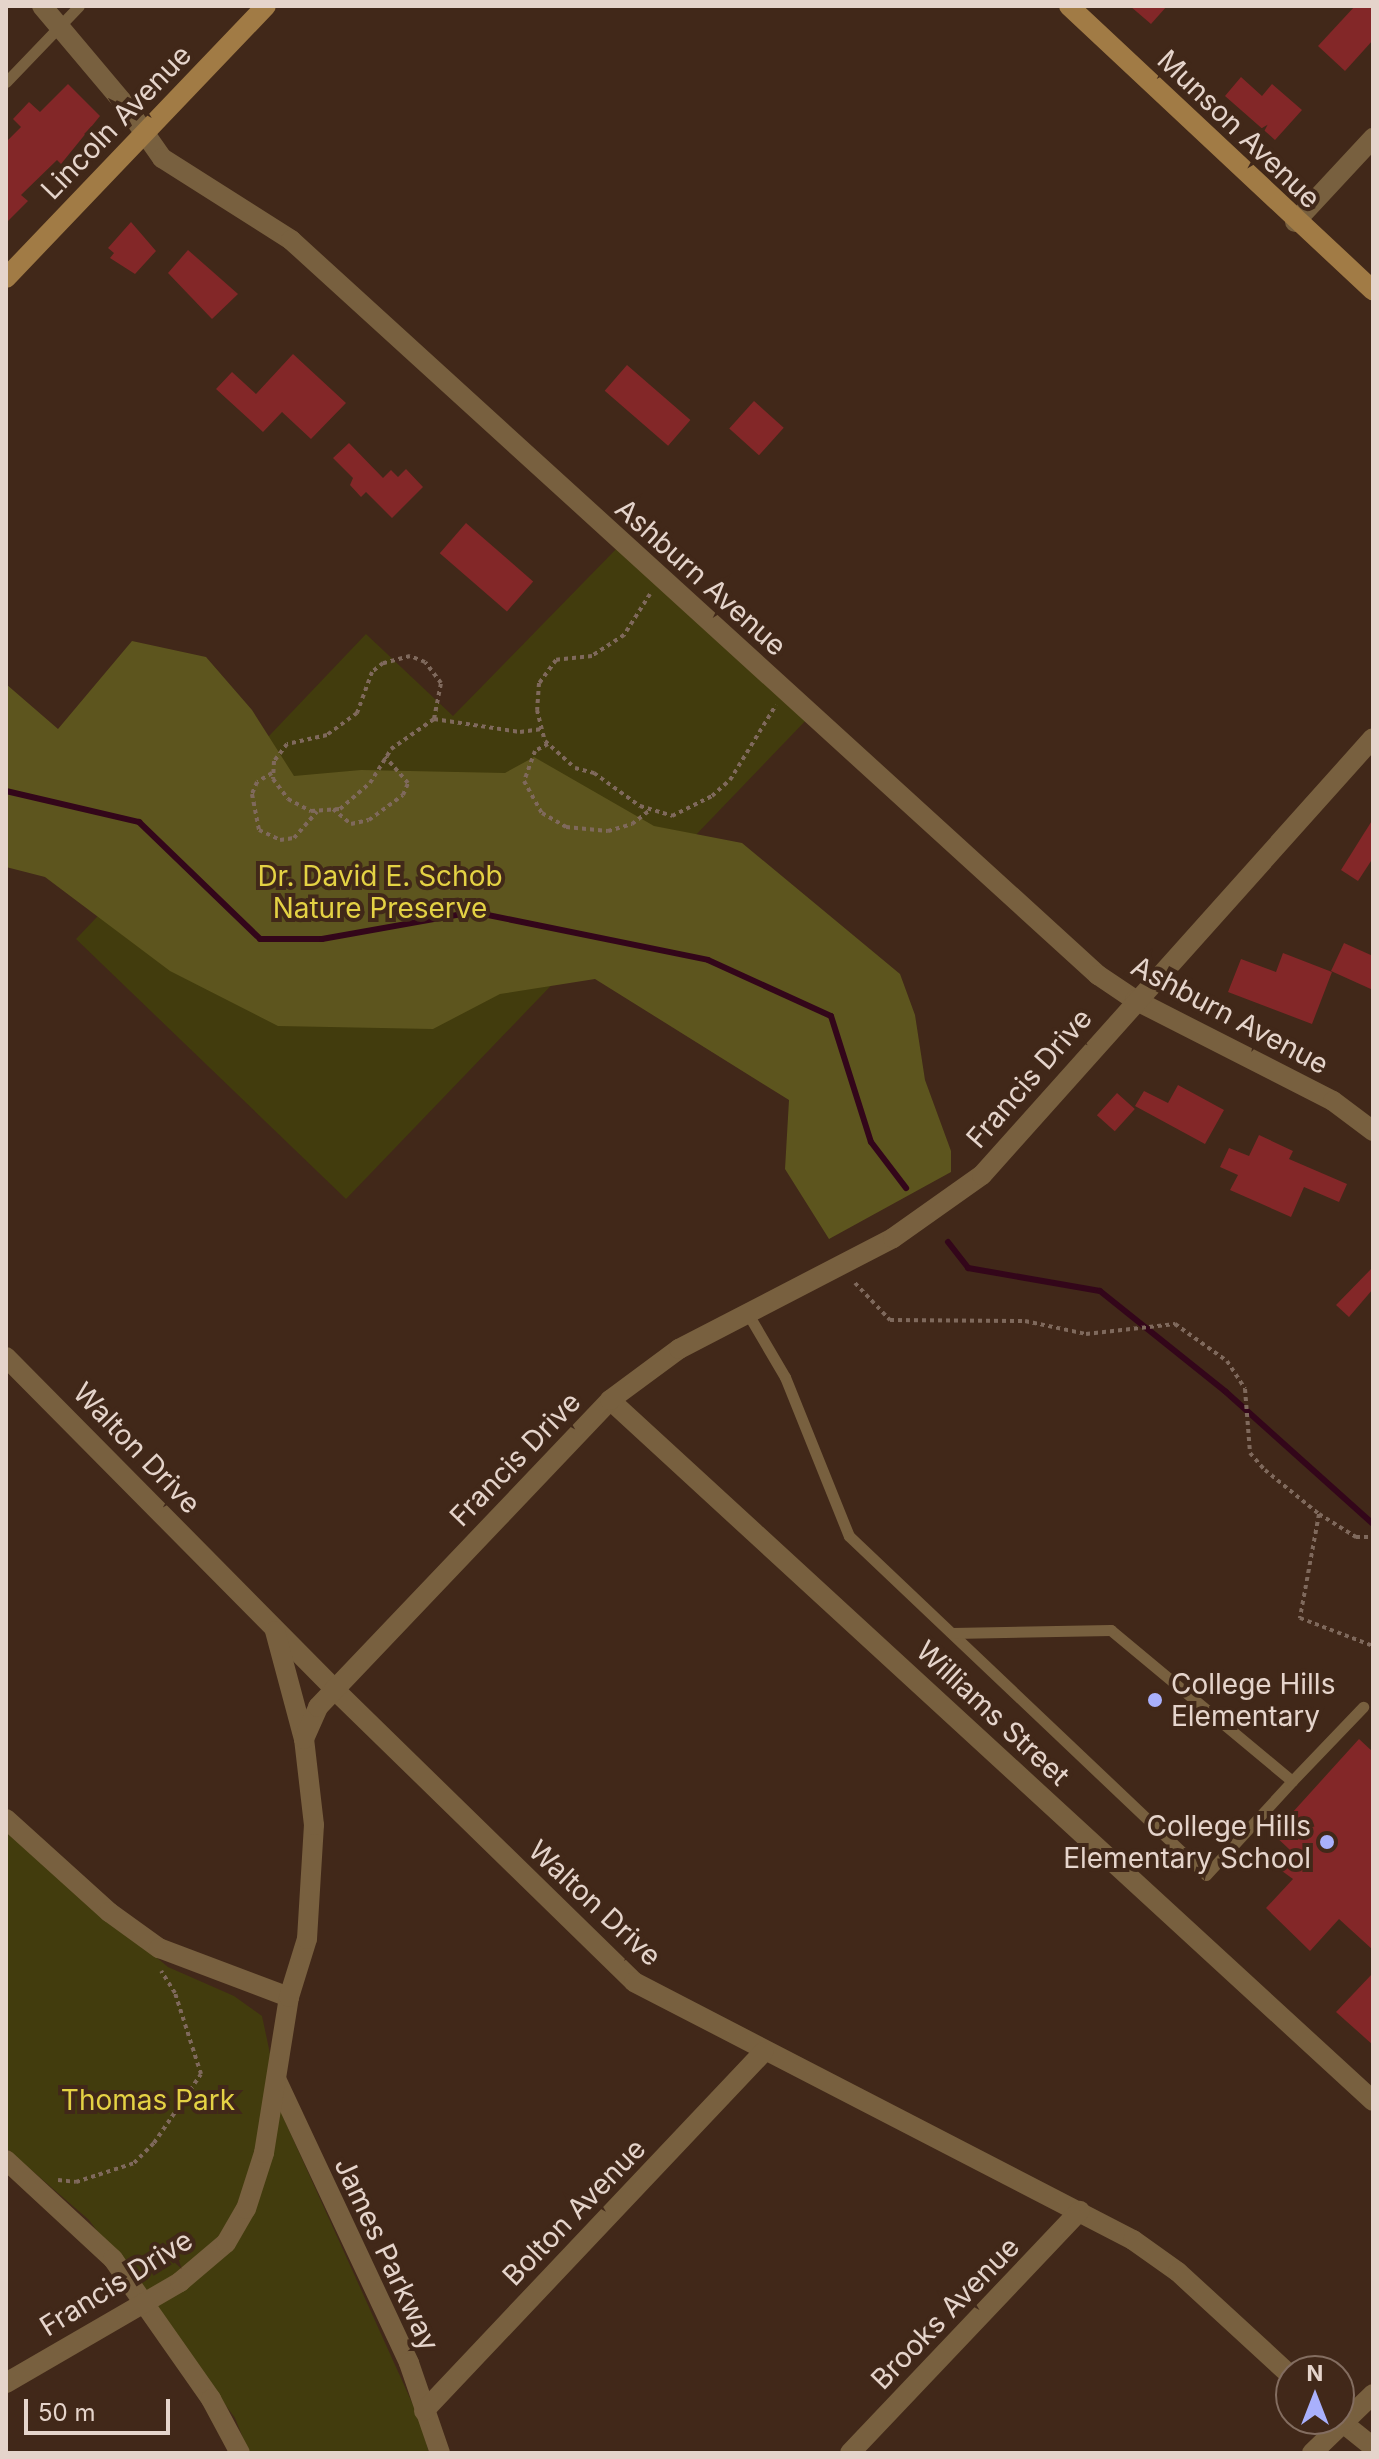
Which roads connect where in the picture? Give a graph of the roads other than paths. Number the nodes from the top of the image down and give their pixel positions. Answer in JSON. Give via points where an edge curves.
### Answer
{"nodes":[{"id":1,"x":42,"y":6,"type":"edge"},
{"id":2,"x":79,"y":6,"type":"edge"},
{"id":3,"x":266,"y":6,"type":"edge"},
{"id":4,"x":1069,"y":6,"type":"edge"},
{"id":5,"x":61,"y":25,"type":"junction"},
{"id":6,"x":6,"y":82,"type":"edge"},
{"id":7,"x":144,"y":133,"type":"junction"},
{"id":8,"x":1373,"y":138,"type":"edge"},
{"id":9,"x":1295,"y":222,"type":"junction"},
{"id":10,"x":6,"y":278,"type":"edge"},
{"id":11,"x":1373,"y":290,"type":"edge"},
{"id":12,"x":1371,"y":744,"type":"edge"},
{"id":13,"x":1135,"y":1000,"type":"junction"},
{"id":14,"x":1373,"y":1131,"type":"edge"},
{"id":15,"x":748,"y":1314,"type":"junction"},
{"id":16,"x":6,"y":1357,"type":"edge"},
{"id":17,"x":610,"y":1400,"type":"junction"},
{"id":18,"x":273,"y":1628,"type":"junction"},
{"id":19,"x":952,"y":1633,"type":"junction"},
{"id":20,"x":334,"y":1689,"type":"junction"},
{"id":21,"x":1363,"y":1707,"type":"dead end"},
{"id":22,"x":304,"y":1739,"type":"junction"},
{"id":23,"x":1292,"y":1781,"type":"junction"},
{"id":24,"x":6,"y":1819,"type":"edge"},
{"id":25,"x":289,"y":1997,"type":"junction"},
{"id":26,"x":764,"y":2052,"type":"junction"},
{"id":27,"x":277,"y":2081,"type":"junction"},
{"id":28,"x":1373,"y":2101,"type":"edge"},
{"id":29,"x":6,"y":2160,"type":"edge"},
{"id":30,"x":1080,"y":2211,"type":"junction"},
{"id":31,"x":145,"y":2304,"type":"junction"},
{"id":32,"x":1275,"y":2361,"type":"edge"},
{"id":33,"x":6,"y":2383,"type":"edge"},
{"id":34,"x":1373,"y":2394,"type":"edge"},
{"id":35,"x":1355,"y":2409,"type":"edge"},
{"id":36,"x":424,"y":2411,"type":"junction"},
{"id":37,"x":1355,"y":2433,"type":"edge"},
{"id":38,"x":1328,"y":2435,"type":"edge"},
{"id":39,"x":1373,"y":2447,"type":"edge"},
{"id":40,"x":240,"y":2453,"type":"edge"},
{"id":41,"x":440,"y":2453,"type":"edge"},
{"id":42,"x":850,"y":2453,"type":"edge"},
{"id":43,"x":1312,"y":2453,"type":"edge"}],
"edges":[{"from":1,"to":5,"type":"street","name":"Ashburn Avenue"},
{"from":2,"to":5,"type":"lane"},
{"from":3,"to":7,"type":"street","name":"Lincoln Avenue"},
{"from":4,"to":9,"type":"street","name":"Munson Avenue"},
{"from":5,"to":6,"type":"lane"},
{"from":5,"to":7,"type":"street","name":"Ashburn Avenue"},
{"from":7,"to":10,"type":"street","name":"Lincoln Avenue"},
{"from":7,"to":13,"type":"street","name":"Ashburn Avenue","via":[[185,178],[291,240],[1098,975]]},
{"from":8,"to":9,"type":"street"},
{"from":9,"to":11,"type":"street","name":"Munson Avenue"},
{"from":12,"to":13,"type":"street","name":"Francis Drive"},
{"from":13,"to":14,"type":"street","name":"Ashburn Avenue","via":[[1333,1101]]},
{"from":13,"to":15,"type":"street","name":"Francis Drive","via":[[958,1195],[893,1238]]},
{"from":15,"to":17,"type":"street","name":"Francis Drive","via":[[679,1349]]},
{"from":15,"to":19,"type":"lane","via":[[785,1377],[849,1536]]},
{"from":16,"to":18,"type":"street","name":"Walton Drive"},
{"from":17,"to":20,"type":"street","name":"Francis Drive"},
{"from":17,"to":28,"type":"street","name":"Williams Street"},
{"from":18,"to":20,"type":"street","name":"Walton Drive"},
{"from":18,"to":22,"type":"street"},
{"from":19,"to":23,"type":"lane","via":[[1111,1630]]},
{"from":19,"to":23,"type":"lane","via":[[1206,1875]]},
{"from":20,"to":22,"type":"street","name":"Francis Drive"},
{"from":20,"to":26,"type":"street","name":"Walton Drive","via":[[634,1982]]},
{"from":21,"to":23,"type":"lane"},
{"from":22,"to":25,"type":"street","name":"Francis Drive","via":[[314,1825],[309,1917]]},
{"from":24,"to":25,"type":"street","via":[[109,1912],[159,1948]]},
{"from":25,"to":27,"type":"street","name":"Francis Drive"},
{"from":26,"to":30,"type":"street","name":"Walton Drive"},
{"from":26,"to":36,"type":"street","name":"Bolton Avenue"},
{"from":27,"to":31,"type":"street","name":"Francis Drive","via":[[261,2169],[236,2229],[215,2254]]},
{"from":27,"to":36,"type":"street","name":"James Parkway","via":[[409,2363]]},
{"from":29,"to":31,"type":"street","via":[[113,2259]]},
{"from":30,"to":32,"type":"street","name":"Walton Drive","via":[[1178,2272]]},
{"from":30,"to":42,"type":"street","name":"Brooks Avenue"},
{"from":31,"to":33,"type":"street","name":"Francis Drive"},
{"from":31,"to":40,"type":"street","via":[[211,2399]]},
{"from":34,"to":35,"type":"street"},
{"from":36,"to":41,"type":"street","name":"James Parkway"},
{"from":37,"to":39,"type":"street"},
{"from":38,"to":43,"type":"street"}]}
